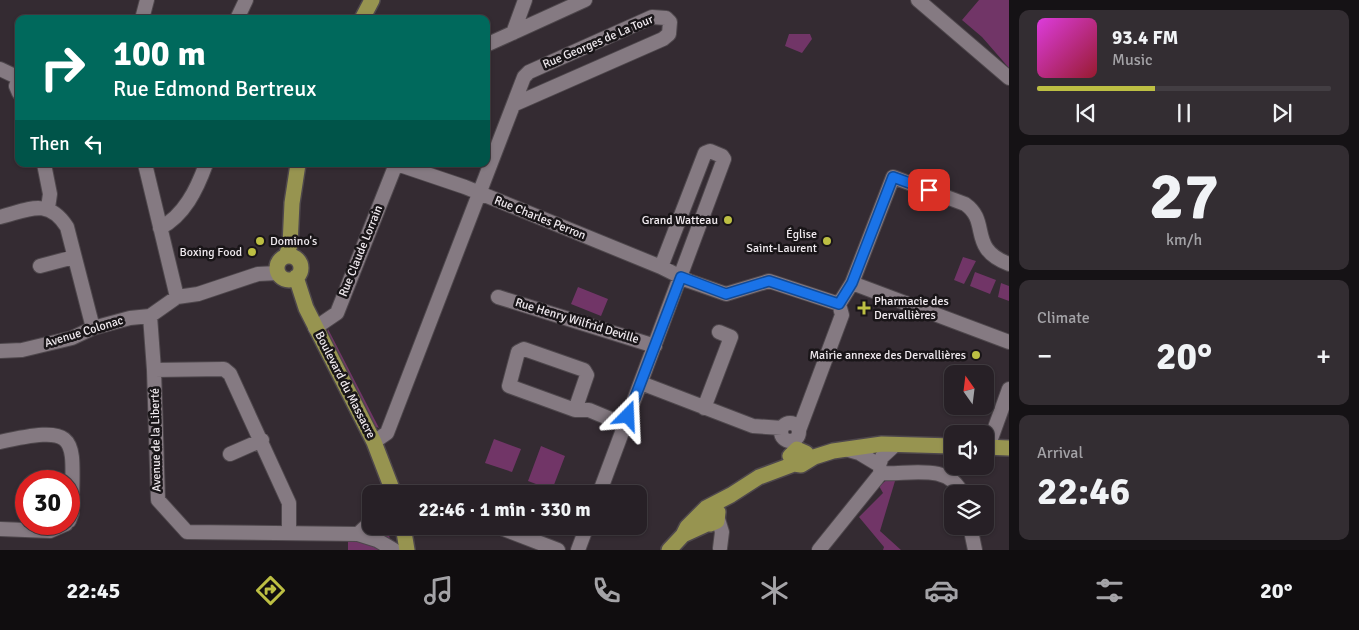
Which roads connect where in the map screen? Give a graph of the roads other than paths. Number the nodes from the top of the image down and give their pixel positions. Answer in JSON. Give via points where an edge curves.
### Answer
{"nodes":[{"id":1,"x":147,"y":0,"type":"edge"},
{"id":2,"x":246,"y":0,"type":"edge"},
{"id":3,"x":372,"y":0,"type":"edge"},
{"id":4,"x":525,"y":0,"type":"edge"},
{"id":5,"x":585,"y":0,"type":"edge"},
{"id":6,"x":918,"y":0,"type":"edge"},
{"id":7,"x":143,"y":15,"type":"edge"},
{"id":8,"x":239,"y":15,"type":"edge"},
{"id":9,"x":364,"y":15,"type":"edge"},
{"id":10,"x":513,"y":33,"type":"junction"},
{"id":11,"x":490,"y":43,"type":"edge"},
{"id":12,"x":0,"y":68,"type":"edge"},
{"id":13,"x":15,"y":76,"type":"edge"},
{"id":14,"x":1009,"y":78,"type":"edge"},
{"id":15,"x":515,"y":104,"type":"junction"},
{"id":16,"x":45,"y":167,"type":"edge"},
{"id":17,"x":146,"y":167,"type":"edge"},
{"id":18,"x":205,"y":167,"type":"edge"},
{"id":19,"x":298,"y":167,"type":"edge"},
{"id":20,"x":396,"y":167,"type":"edge"},
{"id":21,"x":406,"y":167,"type":"edge"},
{"id":22,"x":480,"y":193,"type":"junction"},
{"id":23,"x":48,"y":208,"type":"junction"},
{"id":24,"x":0,"y":217,"type":"edge"},
{"id":25,"x":160,"y":228,"type":"junction"},
{"id":26,"x":286,"y":256,"type":"junction"},
{"id":27,"x":74,"y":257,"type":"junction"},
{"id":28,"x":1009,"y":264,"type":"edge"},
{"id":29,"x":40,"y":266,"type":"dead end"},
{"id":30,"x":660,"y":267,"type":"junction"},
{"id":31,"x":278,"y":274,"type":"junction"},
{"id":32,"x":296,"y":277,"type":"junction"},
{"id":33,"x":681,"y":277,"type":"junction"},
{"id":34,"x":852,"y":283,"type":"junction"},
{"id":35,"x":177,"y":297,"type":"junction"},
{"id":36,"x":498,"y":297,"type":"dead end"},
{"id":37,"x":839,"y":304,"type":"junction"},
{"id":38,"x":150,"y":316,"type":"junction"},
{"id":39,"x":93,"y":328,"type":"junction"},
{"id":40,"x":315,"y":328,"type":"junction"},
{"id":41,"x":720,"y":332,"type":"dead end"},
{"id":42,"x":1009,"y":342,"type":"edge"},
{"id":43,"x":655,"y":346,"type":"junction"},
{"id":44,"x":0,"y":351,"type":"edge"},
{"id":45,"x":154,"y":370,"type":"junction"},
{"id":46,"x":641,"y":383,"type":"junction"},
{"id":47,"x":1009,"y":389,"type":"edge"},
{"id":48,"x":704,"y":408,"type":"junction"},
{"id":49,"x":575,"y":410,"type":"junction"},
{"id":50,"x":625,"y":425,"type":"junction"},
{"id":51,"x":994,"y":429,"type":"edge"},
{"id":52,"x":262,"y":440,"type":"junction"},
{"id":53,"x":0,"y":442,"type":"edge"},
{"id":54,"x":374,"y":442,"type":"junction"},
{"id":55,"x":794,"y":444,"type":"junction"},
{"id":56,"x":896,"y":444,"type":"junction"},
{"id":57,"x":944,"y":446,"type":"edge"},
{"id":58,"x":994,"y":447,"type":"edge"},
{"id":59,"x":1009,"y":448,"type":"edge"},
{"id":60,"x":839,"y":450,"type":"junction"},
{"id":61,"x":230,"y":454,"type":"dead end"},
{"id":62,"x":880,"y":469,"type":"junction"},
{"id":63,"x":72,"y":470,"type":"edge"},
{"id":64,"x":392,"y":485,"type":"edge"},
{"id":65,"x":602,"y":485,"type":"edge"},
{"id":66,"x":956,"y":485,"type":"edge"},
{"id":67,"x":711,"y":517,"type":"junction"},
{"id":68,"x":0,"y":528,"type":"edge"},
{"id":69,"x":15,"y":529,"type":"edge"},
{"id":70,"x":362,"y":530,"type":"edge"},
{"id":71,"x":289,"y":533,"type":"junction"},
{"id":72,"x":358,"y":534,"type":"junction"},
{"id":73,"x":404,"y":535,"type":"edge"},
{"id":74,"x":519,"y":535,"type":"edge"},
{"id":75,"x":584,"y":535,"type":"edge"},
{"id":76,"x":972,"y":535,"type":"edge"},
{"id":77,"x":720,"y":549,"type":"edge"},
{"id":78,"x":394,"y":550,"type":"edge"},
{"id":79,"x":407,"y":550,"type":"edge"},
{"id":80,"x":558,"y":550,"type":"edge"},
{"id":81,"x":578,"y":550,"type":"edge"},
{"id":82,"x":669,"y":550,"type":"edge"},
{"id":83,"x":819,"y":550,"type":"edge"},
{"id":84,"x":975,"y":550,"type":"edge"}],
"edges":[{"from":1,"to":7,"type":"street"},
{"from":2,"to":8,"type":"street"},
{"from":3,"to":9,"type":"main road"},
{"from":4,"to":10,"type":"street"},
{"from":5,"to":10,"type":"street"},
{"from":6,"to":14,"type":"street"},
{"from":10,"to":11,"type":"street"},
{"from":12,"to":13,"type":"street"},
{"from":15,"to":15,"type":"street","name":"Rue Georges de La Tour","via":[[663,39],[669,34],[670,22],[666,18],[652,17],[529,72],[524,77]]},
{"from":15,"to":22,"type":"street","name":"Rue Georges de La Tour"},
{"from":16,"to":23,"type":"street","via":[[50,194]]},
{"from":17,"to":25,"type":"street"},
{"from":18,"to":25,"type":"street","via":[[184,209],[172,222]]},
{"from":19,"to":26,"type":"main road","via":[[291,239]]},
{"from":20,"to":40,"type":"street","name":"Rue Claude Lorrain","via":[[337,314]]},
{"from":21,"to":22,"type":"street","name":"Rue Charles Perron"},
{"from":22,"to":30,"type":"street","name":"Rue Charles Perron"},
{"from":22,"to":54,"type":"street","name":"Rue Georges de La Tour","via":[[387,432]]},
{"from":23,"to":24,"type":"street"},
{"from":23,"to":27,"type":"street","via":[[60,216],[67,227]]},
{"from":25,"to":35,"type":"street"},
{"from":26,"to":31,"type":"main road","via":[[278,263]]},
{"from":26,"to":32,"type":"main road","via":[[296,258],[300,264]]},
{"from":27,"to":29,"type":"street"},
{"from":27,"to":39,"type":"street"},
{"from":28,"to":34,"type":"street","via":[[995,258],[984,245],[973,209],[893,177]]},
{"from":30,"to":33,"type":"street","name":"Rue Charles Perron"},
{"from":30,"to":33,"type":"street","via":[[705,153],[710,151],[722,156],[724,159]]},
{"from":31,"to":32,"type":"main road","via":[[286,280]]},
{"from":31,"to":35,"type":"street","name":"Avenue Colonac","via":[[258,274],[198,294]]},
{"from":32,"to":40,"type":"main road","name":"Boulevard du Massacre"},
{"from":33,"to":37,"type":"street","name":"Rue Charles Perron","via":[[726,294],[769,281]]},
{"from":33,"to":43,"type":"street"},
{"from":34,"to":37,"type":"street"},
{"from":34,"to":42,"type":"street"},
{"from":35,"to":38,"type":"street","name":"Avenue Colonac"},
{"from":36,"to":43,"type":"street","name":"Rue Henry Wilfrid Deville"},
{"from":37,"to":55,"type":"street","via":[[842,316]]},
{"from":38,"to":39,"type":"street","name":"Avenue Colonac"},
{"from":38,"to":45,"type":"street","name":"Avenue de la Liberté"},
{"from":39,"to":44,"type":"street","name":"Avenue Colonac","via":[[72,338],[22,350]]},
{"from":40,"to":54,"type":"main road","name":"Boulevard du Massacre"},
{"from":41,"to":48,"type":"street","via":[[732,337]]},
{"from":43,"to":46,"type":"street"},
{"from":45,"to":52,"type":"street","via":[[224,369],[230,374]]},
{"from":45,"to":71,"type":"street","name":"Avenue de la Liberté","via":[[158,500],[187,532]]},
{"from":46,"to":48,"type":"street"},
{"from":46,"to":50,"type":"street"},
{"from":47,"to":51,"type":"street"},
{"from":48,"to":55,"type":"street"},
{"from":49,"to":49,"type":"street","via":[[587,376],[584,370],[524,348],[518,352],[509,386]]},
{"from":49,"to":50,"type":"street","via":[[589,410]]},
{"from":50,"to":65,"type":"street"},
{"from":52,"to":61,"type":"street"},
{"from":52,"to":71,"type":"street","via":[[290,503]]},
{"from":53,"to":63,"type":"street","via":[[46,433],[62,436],[68,442],[72,455]]},
{"from":54,"to":64,"type":"main road","name":"Boulevard du Massacre"},
{"from":55,"to":60,"type":"main road"},
{"from":55,"to":67,"type":"main road","via":[[768,473],[731,495]]},
{"from":56,"to":57,"type":"main road"},
{"from":56,"to":60,"type":"main road"},
{"from":56,"to":62,"type":"street","via":[[882,456]]},
{"from":58,"to":59,"type":"main road"},
{"from":60,"to":62,"type":"street","via":[[859,453]]},
{"from":62,"to":66,"type":"street","via":[[939,473]]},
{"from":62,"to":83,"type":"street"},
{"from":67,"to":77,"type":"street"},
{"from":67,"to":82,"type":"main road","via":[[687,526]]},
{"from":68,"to":69,"type":"street"},
{"from":70,"to":72,"type":"street"},
{"from":71,"to":72,"type":"street","name":"Avenue de la Liberté"},
{"from":72,"to":78,"type":"street","name":"Avenue de la Liberté"},
{"from":73,"to":79,"type":"main road"},
{"from":74,"to":80,"type":"street"},
{"from":75,"to":81,"type":"street"},
{"from":76,"to":84,"type":"street"}]}
